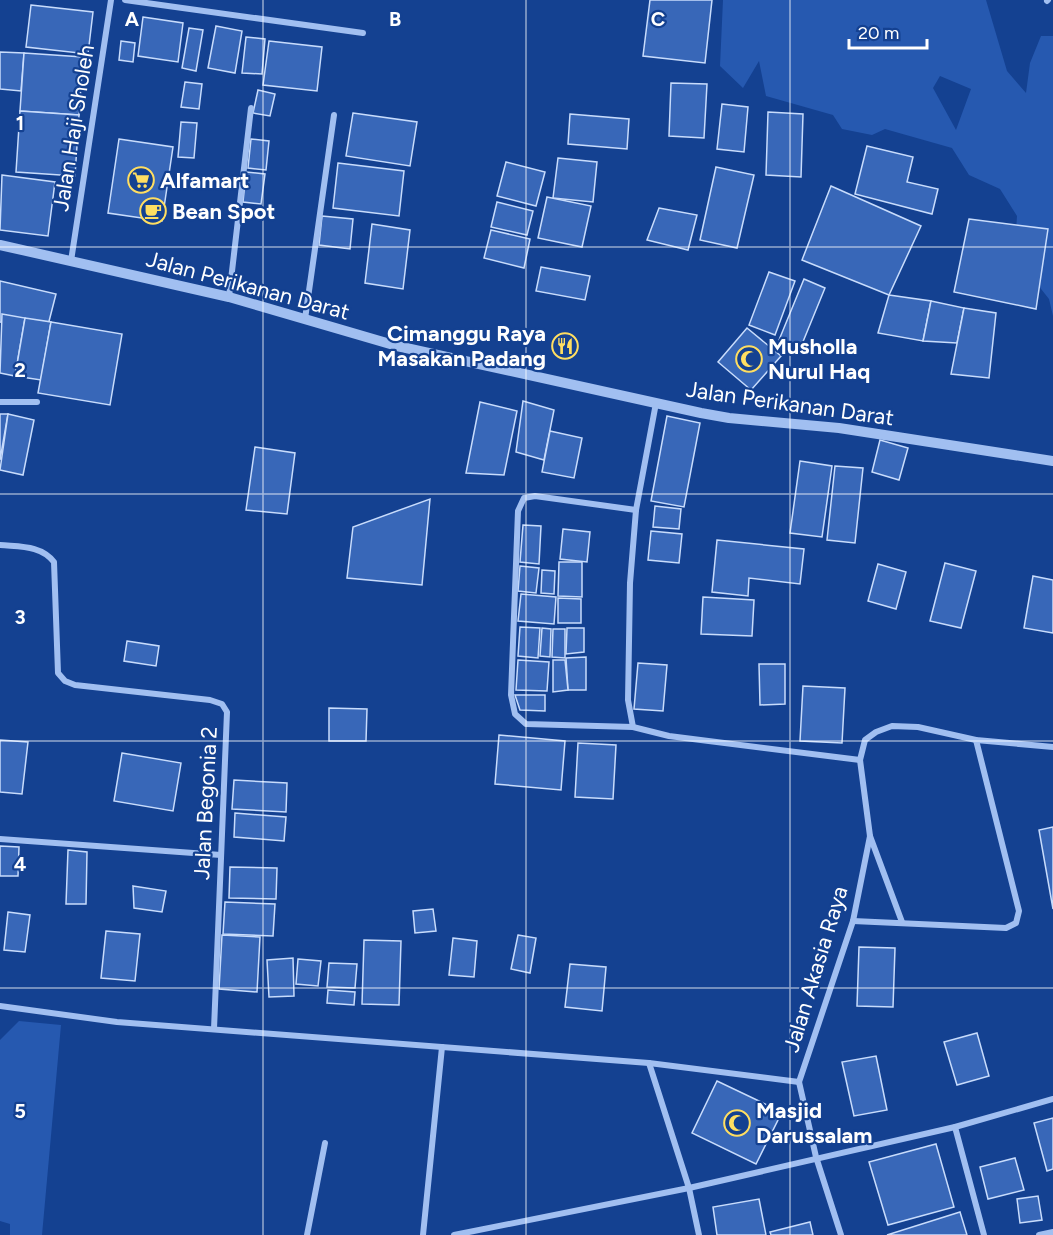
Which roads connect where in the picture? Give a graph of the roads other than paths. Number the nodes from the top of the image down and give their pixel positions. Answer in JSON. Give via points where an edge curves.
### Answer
{"nodes":[{"id":1,"x":111,"y":0,"type":"edge"},
{"id":2,"x":124,"y":0,"type":"edge"},
{"id":3,"x":363,"y":33,"type":"dead end"},
{"id":4,"x":251,"y":108,"type":"dead end"},
{"id":5,"x":334,"y":115,"type":"dead end"},
{"id":6,"x":0,"y":245,"type":"edge"},
{"id":7,"x":71,"y":261,"type":"junction"},
{"id":8,"x":229,"y":297,"type":"junction"},
{"id":9,"x":305,"y":319,"type":"junction"},
{"id":10,"x":0,"y":402,"type":"edge"},
{"id":11,"x":37,"y":402,"type":"dead end"},
{"id":12,"x":656,"y":403,"type":"junction"},
{"id":13,"x":1053,"y":461,"type":"edge"},
{"id":14,"x":636,"y":510,"type":"junction"},
{"id":15,"x":0,"y":545,"type":"edge"},
{"id":16,"x":633,"y":727,"type":"junction"},
{"id":17,"x":975,"y":740,"type":"junction"},
{"id":18,"x":1053,"y":747,"type":"edge"},
{"id":19,"x":860,"y":760,"type":"junction"},
{"id":20,"x":870,"y":836,"type":"junction"},
{"id":21,"x":0,"y":839,"type":"edge"},
{"id":22,"x":221,"y":855,"type":"junction"},
{"id":23,"x":853,"y":921,"type":"junction"},
{"id":24,"x":902,"y":922,"type":"junction"},
{"id":25,"x":0,"y":1006,"type":"edge"},
{"id":26,"x":214,"y":1029,"type":"junction"},
{"id":27,"x":442,"y":1047,"type":"junction"},
{"id":28,"x":649,"y":1063,"type":"junction"},
{"id":29,"x":799,"y":1082,"type":"junction"},
{"id":30,"x":1053,"y":1099,"type":"edge"},
{"id":31,"x":955,"y":1127,"type":"junction"},
{"id":32,"x":325,"y":1143,"type":"dead end"},
{"id":33,"x":816,"y":1157,"type":"junction"},
{"id":34,"x":689,"y":1188,"type":"junction"},
{"id":35,"x":1053,"y":1232,"type":"edge"},
{"id":36,"x":307,"y":1235,"type":"edge"},
{"id":37,"x":423,"y":1235,"type":"edge"},
{"id":38,"x":454,"y":1235,"type":"edge"},
{"id":39,"x":699,"y":1235,"type":"edge"},
{"id":40,"x":841,"y":1235,"type":"edge"},
{"id":41,"x":984,"y":1235,"type":"edge"},
{"id":42,"x":1040,"y":1235,"type":"edge"}],
"edges":[{"from":1,"to":7,"type":"street","name":"Jalan Haji Sholeh"},
{"from":2,"to":3,"type":"street"},
{"from":4,"to":8,"type":"street"},
{"from":5,"to":9,"type":"street"},
{"from":6,"to":7,"type":"street","name":"Jalan Perikanan Darat"},
{"from":7,"to":8,"type":"street","name":"Jalan Perikanan Darat"},
{"from":8,"to":9,"type":"street","name":"Jalan Perikanan Darat"},
{"from":9,"to":12,"type":"street","name":"Jalan Perikanan Darat","via":[[397,346]]},
{"from":10,"to":11,"type":"street"},
{"from":12,"to":13,"type":"street","name":"Jalan Perikanan Darat","via":[[729,418],[849,430]]},
{"from":12,"to":14,"type":"street"},
{"from":14,"to":16,"type":"street","via":[[628,700]]},
{"from":14,"to":16,"type":"street","via":[[535,496],[524,498],[518,511],[511,695],[514,714],[526,724]]},
{"from":15,"to":22,"type":"street","name":"Jalan Begonia 2","via":[[33,548],[47,553],[54,562],[58,673],[65,681],[222,704],[227,712]]},
{"from":16,"to":19,"type":"street","via":[[669,736]]},
{"from":17,"to":18,"type":"street"},
{"from":17,"to":19,"type":"street","via":[[940,730],[892,726],[865,740]]},
{"from":17,"to":24,"type":"street","via":[[1019,911],[1016,922],[1006,928]]},
{"from":19,"to":20,"type":"street","name":"Jalan Akasia Raya"},
{"from":20,"to":23,"type":"street","name":"Jalan Akasia Raya"},
{"from":20,"to":24,"type":"street"},
{"from":21,"to":22,"type":"street"},
{"from":22,"to":26,"type":"street","name":"Jalan Begonia 2"},
{"from":23,"to":24,"type":"street"},
{"from":23,"to":29,"type":"street","name":"Jalan Akasia Raya"},
{"from":25,"to":26,"type":"street","via":[[117,1022]]},
{"from":26,"to":27,"type":"street"},
{"from":27,"to":28,"type":"street"},
{"from":27,"to":37,"type":"street"},
{"from":28,"to":29,"type":"street"},
{"from":28,"to":34,"type":"street"},
{"from":29,"to":33,"type":"street"},
{"from":30,"to":31,"type":"street"},
{"from":31,"to":33,"type":"street"},
{"from":31,"to":41,"type":"street"},
{"from":32,"to":36,"type":"street"},
{"from":33,"to":34,"type":"street"},
{"from":33,"to":40,"type":"street"},
{"from":34,"to":38,"type":"street"},
{"from":34,"to":39,"type":"street"},
{"from":35,"to":42,"type":"street"}]}
